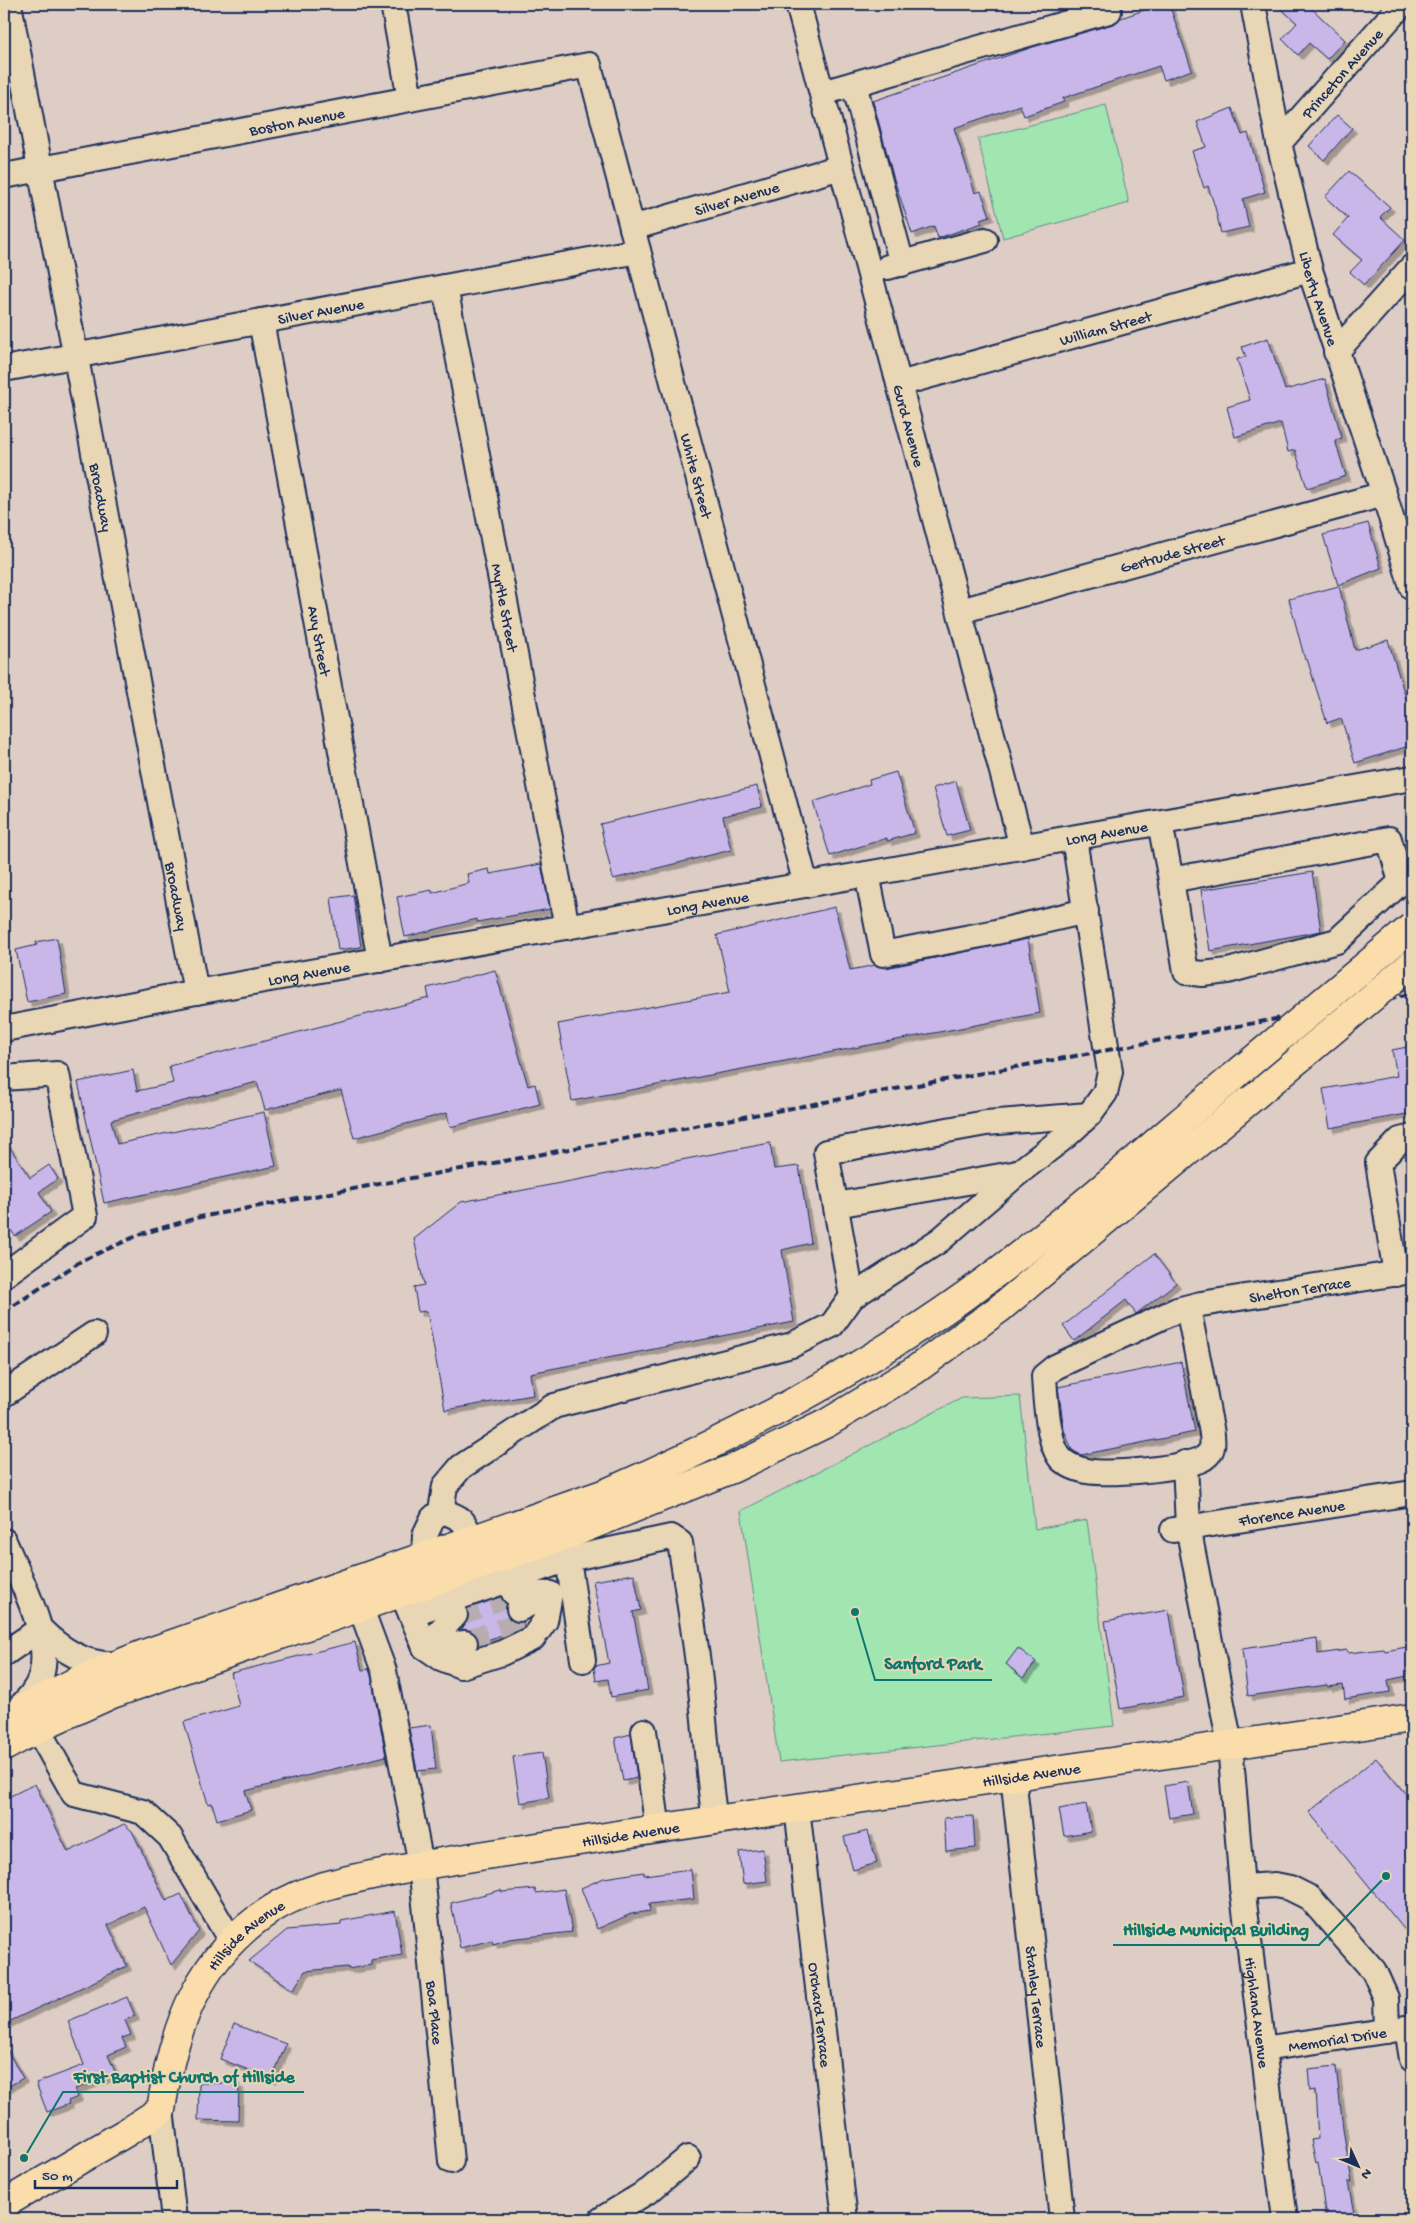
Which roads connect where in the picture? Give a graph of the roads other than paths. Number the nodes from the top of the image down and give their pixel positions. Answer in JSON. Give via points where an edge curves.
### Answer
{"nodes":[{"id":1,"x":9,"y":4,"type":"edge"},
{"id":2,"x":393,"y":4,"type":"edge"},
{"id":3,"x":798,"y":4,"type":"edge"},
{"id":4,"x":1253,"y":4,"type":"edge"},
{"id":5,"x":1402,"y":4,"type":"edge"},
{"id":6,"x":1109,"y":11,"type":"dead end"},
{"id":7,"x":589,"y":65,"type":"joint"},
{"id":8,"x":854,"y":84,"type":"junction"},
{"id":9,"x":822,"y":94,"type":"junction"},
{"id":10,"x":410,"y":99,"type":"junction"},
{"id":11,"x":1279,"y":143,"type":"junction"},
{"id":12,"x":841,"y":167,"type":"junction"},
{"id":13,"x":40,"y":169,"type":"junction"},
{"id":14,"x":4,"y":176,"type":"edge"},
{"id":15,"x":635,"y":239,"type":"junction"},
{"id":16,"x":985,"y":240,"type":"dead end"},
{"id":17,"x":902,"y":264,"type":"junction"},
{"id":18,"x":1412,"y":267,"type":"edge"},
{"id":19,"x":1310,"y":270,"type":"junction"},
{"id":20,"x":870,"y":272,"type":"junction"},
{"id":21,"x":445,"y":287,"type":"junction"},
{"id":22,"x":261,"y":321,"type":"junction"},
{"id":23,"x":1336,"y":352,"type":"junction"},
{"id":24,"x":76,"y":356,"type":"junction"},
{"id":25,"x":4,"y":369,"type":"edge"},
{"id":26,"x":899,"y":384,"type":"junction"},
{"id":27,"x":1384,"y":494,"type":"junction"},
{"id":28,"x":1412,"y":587,"type":"edge"},
{"id":29,"x":960,"y":611,"type":"junction"},
{"id":30,"x":1412,"y":778,"type":"edge"},
{"id":31,"x":1160,"y":823,"type":"junction"},
{"id":32,"x":1074,"y":838,"type":"junction"},
{"id":33,"x":1022,"y":847,"type":"junction"},
{"id":34,"x":867,"y":874,"type":"junction"},
{"id":35,"x":1407,"y":878,"type":"edge"},
{"id":36,"x":1171,"y":880,"type":"junction"},
{"id":37,"x":806,"y":885,"type":"junction"},
{"id":38,"x":1086,"y":911,"type":"junction"},
{"id":39,"x":567,"y":927,"type":"junction"},
{"id":40,"x":1412,"y":927,"type":"edge"},
{"id":41,"x":380,"y":960,"type":"junction"},
{"id":42,"x":1412,"y":964,"type":"edge"},
{"id":43,"x":196,"y":992,"type":"junction"},
{"id":44,"x":4,"y":1029,"type":"edge"},
{"id":45,"x":4,"y":1078,"type":"edge"},
{"id":46,"x":1089,"y":1115,"type":"junction"},
{"id":47,"x":1412,"y":1137,"type":"edge"},
{"id":48,"x":1018,"y":1173,"type":"junction"},
{"id":49,"x":836,"y":1205,"type":"junction"},
{"id":50,"x":1404,"y":1272,"type":"edge"},
{"id":51,"x":4,"y":1274,"type":"edge"},
{"id":52,"x":852,"y":1297,"type":"junction"},
{"id":53,"x":1188,"y":1308,"type":"junction"},
{"id":54,"x":94,"y":1334,"type":"dead end"},
{"id":55,"x":4,"y":1394,"type":"edge"},
{"id":56,"x":1185,"y":1463,"type":"junction"},
{"id":57,"x":1412,"y":1493,"type":"edge"},
{"id":58,"x":635,"y":1509,"type":"junction"},
{"id":59,"x":441,"y":1510,"type":"junction"},
{"id":60,"x":1180,"y":1529,"type":"junction"},
{"id":61,"x":4,"y":1541,"type":"edge"},
{"id":62,"x":471,"y":1541,"type":"junction"},
{"id":63,"x":647,"y":1541,"type":"junction"},
{"id":64,"x":542,"y":1556,"type":"junction"},
{"id":65,"x":424,"y":1558,"type":"junction"},
{"id":66,"x":568,"y":1559,"type":"junction"},
{"id":67,"x":550,"y":1594,"type":"junction"},
{"id":68,"x":406,"y":1603,"type":"junction"},
{"id":69,"x":360,"y":1606,"type":"junction"},
{"id":70,"x":519,"y":1609,"type":"tunnel mouth"},
{"id":71,"x":40,"y":1629,"type":"junction"},
{"id":72,"x":460,"y":1629,"type":"tunnel mouth"},
{"id":73,"x":425,"y":1647,"type":"junction"},
{"id":74,"x":4,"y":1654,"type":"edge"},
{"id":75,"x":583,"y":1660,"type":"dead end"},
{"id":76,"x":118,"y":1664,"type":"junction"},
{"id":77,"x":9,"y":1715,"type":"edge"},
{"id":78,"x":1412,"y":1718,"type":"edge"},
{"id":79,"x":38,"y":1728,"type":"junction"},
{"id":80,"x":644,"y":1731,"type":"dead end"},
{"id":81,"x":1230,"y":1745,"type":"junction"},
{"id":82,"x":4,"y":1746,"type":"edge"},
{"id":83,"x":1013,"y":1776,"type":"junction"},
{"id":84,"x":797,"y":1808,"type":"junction"},
{"id":85,"x":715,"y":1820,"type":"junction"},
{"id":86,"x":658,"y":1829,"type":"junction"},
{"id":87,"x":421,"y":1865,"type":"junction"},
{"id":88,"x":1242,"y":1888,"type":"junction"},
{"id":89,"x":231,"y":1941,"type":"junction"},
{"id":90,"x":1402,"y":2028,"type":"edge"},
{"id":91,"x":1263,"y":2049,"type":"junction"},
{"id":92,"x":1412,"y":2058,"type":"edge"},
{"id":93,"x":161,"y":2110,"type":"junction"},
{"id":94,"x":688,"y":2158,"type":"dead end"},
{"id":95,"x":451,"y":2161,"type":"dead end"},
{"id":96,"x":4,"y":2204,"type":"edge"},
{"id":97,"x":174,"y":2219,"type":"edge"},
{"id":98,"x":602,"y":2219,"type":"edge"},
{"id":99,"x":845,"y":2219,"type":"edge"},
{"id":100,"x":1062,"y":2219,"type":"edge"},
{"id":101,"x":1285,"y":2219,"type":"edge"}],
"edges":[{"from":1,"to":13,"type":"street","name":"Broadway"},
{"from":2,"to":10,"type":"street"},
{"from":3,"to":9,"type":"street","name":"Gurd Avenue"},
{"from":4,"to":11,"type":"street","name":"Liberty Avenue"},
{"from":5,"to":11,"type":"street","name":"Princeton Avenue"},
{"from":6,"to":8,"type":"street"},
{"from":7,"to":10,"type":"street","name":"Boston Avenue"},
{"from":7,"to":15,"type":"street","name":"White Street"},
{"from":8,"to":9,"type":"street"},
{"from":8,"to":17,"type":"street"},
{"from":9,"to":12,"type":"street","name":"Gurd Avenue"},
{"from":10,"to":13,"type":"street","name":"Boston Avenue"},
{"from":11,"to":19,"type":"street","name":"Liberty Avenue"},
{"from":12,"to":15,"type":"street","name":"Silver Avenue"},
{"from":12,"to":20,"type":"street","name":"Gurd Avenue"},
{"from":13,"to":14,"type":"street","name":"Boston Avenue"},
{"from":13,"to":24,"type":"street","name":"Broadway"},
{"from":15,"to":21,"type":"street","name":"Silver Avenue"},
{"from":15,"to":37,"type":"street","name":"White Street"},
{"from":16,"to":17,"type":"street"},
{"from":17,"to":20,"type":"street"},
{"from":18,"to":23,"type":"street"},
{"from":19,"to":23,"type":"street","name":"Liberty Avenue"},
{"from":19,"to":26,"type":"street","name":"William Street"},
{"from":20,"to":26,"type":"street","name":"Gurd Avenue"},
{"from":21,"to":22,"type":"street","name":"Silver Avenue"},
{"from":21,"to":39,"type":"street","name":"Myrtle Street"},
{"from":22,"to":24,"type":"street","name":"Silver Avenue"},
{"from":22,"to":41,"type":"street","name":"Avy Street"},
{"from":23,"to":27,"type":"street","name":"Liberty Avenue"},
{"from":24,"to":25,"type":"street","name":"Silver Avenue"},
{"from":24,"to":43,"type":"street","name":"Broadway"},
{"from":26,"to":29,"type":"street","name":"Gurd Avenue"},
{"from":27,"to":28,"type":"street","name":"Liberty Avenue"},
{"from":27,"to":29,"type":"street","name":"Gertrude Street"},
{"from":29,"to":33,"type":"street","name":"Gurd Avenue"},
{"from":30,"to":31,"type":"street","name":"Long Avenue"},
{"from":31,"to":32,"type":"street","name":"Long Avenue"},
{"from":31,"to":36,"type":"street"},
{"from":32,"to":33,"type":"street","name":"Long Avenue"},
{"from":32,"to":38,"type":"street"},
{"from":33,"to":34,"type":"street","name":"Long Avenue"},
{"from":34,"to":37,"type":"street","name":"Long Avenue"},
{"from":34,"to":38,"type":"street","via":[[883,954]]},
{"from":35,"to":36,"type":"street","via":[[1389,839]]},
{"from":35,"to":36,"type":"street","via":[[1337,941],[1228,971],[1203,974],[1186,972]]},
{"from":37,"to":39,"type":"street","name":"Long Avenue"},
{"from":38,"to":46,"type":"street","via":[[1110,1072],[1105,1093]]},
{"from":39,"to":41,"type":"street","name":"Long Avenue"},
{"from":40,"to":62,"type":"main road","bridge":true,"via":[[1026,1250],[942,1312],[861,1364],[763,1420],[669,1466],[573,1506]]},
{"from":41,"to":43,"type":"street","name":"Long Avenue"},
{"from":42,"to":58,"type":"main road","bridge":true,"via":[[1054,1266],[944,1350],[797,1439]]},
{"from":43,"to":44,"type":"street","name":"Long Avenue"},
{"from":45,"to":51,"type":"street","via":[[57,1074],[85,1216]]},
{"from":46,"to":48,"type":"street"},
{"from":46,"to":49,"type":"street","via":[[986,1123],[826,1152]]},
{"from":47,"to":50,"type":"street","via":[[1400,1140],[1378,1163]]},
{"from":48,"to":49,"type":"street"},
{"from":48,"to":52,"type":"street","via":[[940,1240]]},
{"from":49,"to":52,"type":"street"},
{"from":50,"to":53,"type":"street","name":"Shelton Terrace"},
{"from":52,"to":59,"type":"street","via":[[832,1324],[792,1345],[554,1406],[461,1467],[445,1486]]},
{"from":53,"to":56,"type":"street","via":[[1213,1446],[1210,1454]]},
{"from":53,"to":56,"type":"street","name":"Shelton Terrace","via":[[1121,1336],[1044,1376],[1046,1405],[1056,1451],[1070,1466],[1087,1471],[1120,1471]]},
{"from":54,"to":55,"type":"street"},
{"from":56,"to":60,"type":"street","name":"Highland Avenue"},
{"from":57,"to":60,"type":"street","name":"Florence Avenue"},
{"from":58,"to":63,"type":"street"},
{"from":58,"to":64,"type":"main road"},
{"from":59,"to":62,"type":"street","via":[[458,1516],[467,1526]]},
{"from":59,"to":65,"type":"street","via":[[425,1535]]},
{"from":60,"to":81,"type":"street","name":"Highland Avenue"},
{"from":61,"to":71,"type":"street"},
{"from":62,"to":65,"type":"main road"},
{"from":63,"to":66,"type":"street"},
{"from":63,"to":85,"type":"street","via":[[671,1537],[680,1543]]},
{"from":64,"to":66,"type":"street"},
{"from":64,"to":67,"type":"street"},
{"from":64,"to":68,"type":"main road"},
{"from":65,"to":76,"type":"main road"},
{"from":66,"to":75,"type":"street"},
{"from":67,"to":70,"type":"street"},
{"from":67,"to":73,"type":"street","via":[[545,1621],[533,1638],[502,1653],[460,1666],[440,1658]]},
{"from":68,"to":69,"type":"main road"},
{"from":68,"to":73,"type":"street"},
{"from":69,"to":79,"type":"main road","via":[[144,1681]]},
{"from":69,"to":87,"type":"street","name":"Boa Place","via":[[384,1671]]},
{"from":71,"to":74,"type":"street"},
{"from":71,"to":76,"type":"street","via":[[88,1662]]},
{"from":71,"to":77,"type":"street","via":[[44,1650],[41,1677],[29,1698]]},
{"from":72,"to":73,"type":"street"},
{"from":76,"to":77,"type":"main road"},
{"from":78,"to":81,"type":"main road","name":"Hillside Avenue"},
{"from":79,"to":82,"type":"main road"},
{"from":79,"to":89,"type":"street","via":[[74,1794],[143,1812],[170,1837]]},
{"from":80,"to":86,"type":"street"},
{"from":81,"to":83,"type":"main road","name":"Hillside Avenue"},
{"from":81,"to":88,"type":"street","name":"Highland Avenue"},
{"from":83,"to":84,"type":"main road","name":"Hillside Avenue"},
{"from":83,"to":100,"type":"street","name":"Stanley Terrace"},
{"from":84,"to":85,"type":"main road","name":"Hillside Avenue"},
{"from":84,"to":99,"type":"street","name":"Orchard Terrace"},
{"from":85,"to":86,"type":"main road","name":"Hillside Avenue"},
{"from":86,"to":87,"type":"main road","name":"Hillside Avenue"},
{"from":87,"to":89,"type":"main road","name":"Hillside Avenue","via":[[356,1878],[300,1895],[270,1910]]},
{"from":87,"to":95,"type":"street","name":"Boa Place"},
{"from":88,"to":90,"type":"street","via":[[1275,1885],[1310,1898],[1374,1971]]},
{"from":88,"to":91,"type":"street","name":"Highland Avenue"},
{"from":89,"to":93,"type":"main road","name":"Hillside Avenue","via":[[207,1970],[185,2011],[175,2041]]},
{"from":90,"to":91,"type":"street","name":"Memorial Drive"},
{"from":90,"to":92,"type":"street"},
{"from":91,"to":101,"type":"street","name":"Highland Avenue"},
{"from":93,"to":96,"type":"main road"},
{"from":93,"to":97,"type":"street"},
{"from":94,"to":98,"type":"street","via":[[650,2190]]}]}
